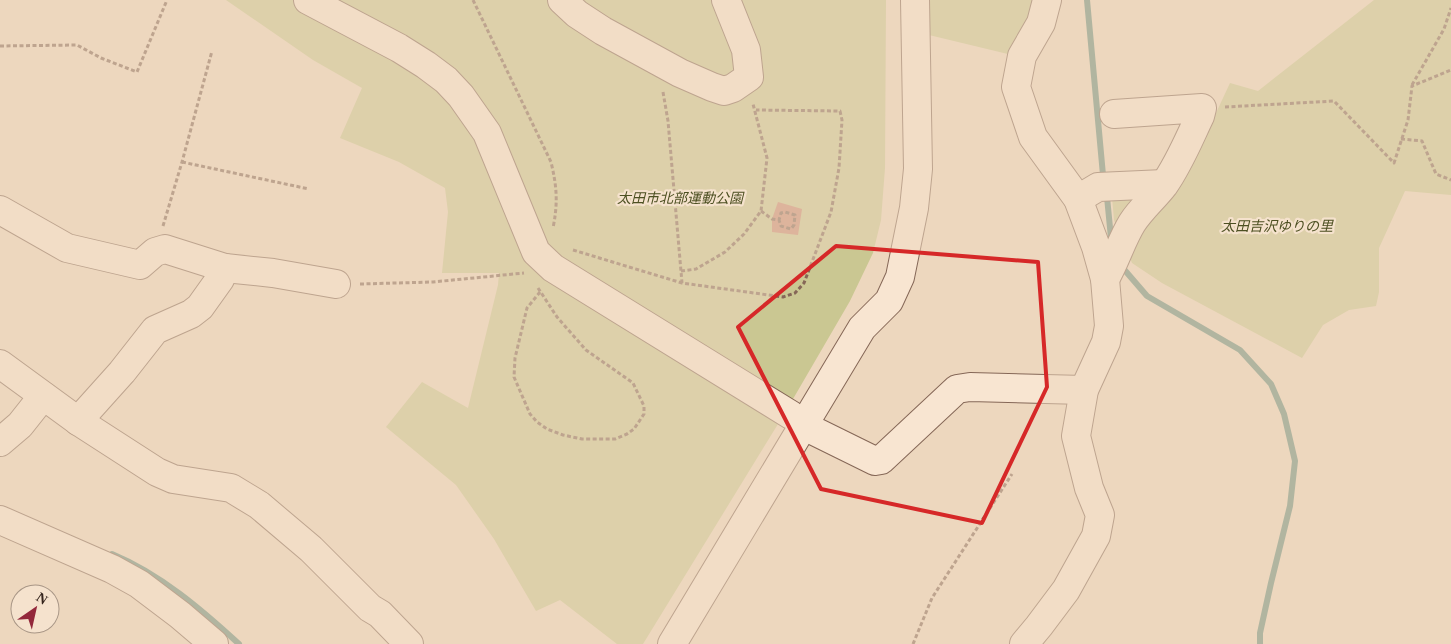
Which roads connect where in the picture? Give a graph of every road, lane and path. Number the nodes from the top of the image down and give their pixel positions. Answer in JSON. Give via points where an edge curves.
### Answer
{"nodes":[{"id":1,"x":167,"y":0,"type":"edge"},
{"id":2,"x":308,"y":0,"type":"edge"},
{"id":3,"x":473,"y":0,"type":"edge"},
{"id":4,"x":562,"y":0,"type":"edge"},
{"id":5,"x":726,"y":0,"type":"edge"},
{"id":6,"x":916,"y":0,"type":"edge"},
{"id":7,"x":1047,"y":0,"type":"edge"},
{"id":8,"x":1451,"y":8,"type":"edge"},
{"id":9,"x":0,"y":46,"type":"edge"},
{"id":10,"x":212,"y":51,"type":"dead end"},
{"id":11,"x":659,"y":61,"type":"junction"},
{"id":12,"x":1451,"y":70,"type":"edge"},
{"id":13,"x":749,"y":76,"type":"junction"},
{"id":14,"x":1412,"y":86,"type":"junction"},
{"id":15,"x":1202,"y":108,"type":"junction"},
{"id":16,"x":756,"y":110,"type":"junction"},
{"id":17,"x":1114,"y":114,"type":"dead end"},
{"id":18,"x":1401,"y":139,"type":"junction"},
{"id":19,"x":182,"y":162,"type":"junction"},
{"id":20,"x":1451,"y":180,"type":"edge"},
{"id":21,"x":1164,"y":184,"type":"junction"},
{"id":22,"x":309,"y":189,"type":"dead end"},
{"id":23,"x":1078,"y":199,"type":"junction"},
{"id":24,"x":0,"y":210,"type":"edge"},
{"id":25,"x":761,"y":211,"type":"junction"},
{"id":26,"x":779,"y":220,"type":"junction"},
{"id":27,"x":155,"y":252,"type":"junction"},
{"id":28,"x":536,"y":256,"type":"junction"},
{"id":29,"x":225,"y":268,"type":"junction"},
{"id":30,"x":681,"y":271,"type":"junction"},
{"id":31,"x":1105,"y":279,"type":"junction"},
{"id":32,"x":682,"y":282,"type":"junction"},
{"id":33,"x":336,"y":284,"type":"joint"},
{"id":34,"x":536,"y":286,"type":"dead end"},
{"id":35,"x":540,"y":292,"type":"junction"},
{"id":36,"x":0,"y":364,"type":"edge"},
{"id":37,"x":1084,"y":390,"type":"junction"},
{"id":38,"x":43,"y":396,"type":"junction"},
{"id":39,"x":798,"y":420,"type":"junction"},
{"id":40,"x":78,"y":421,"type":"junction"},
{"id":41,"x":0,"y":442,"type":"edge"},
{"id":42,"x":1012,"y":474,"type":"dead end"},
{"id":43,"x":0,"y":520,"type":"edge"},
{"id":44,"x":680,"y":641,"type":"edge"},
{"id":45,"x":210,"y":643,"type":"edge"},
{"id":46,"x":409,"y":644,"type":"edge"},
{"id":47,"x":913,"y":644,"type":"edge"},
{"id":48,"x":1024,"y":644,"type":"edge"}],
"edges":[{"from":1,"to":9,"type":"path","via":[[137,72],[78,45]]},
{"from":2,"to":28,"type":"street","via":[[399,48],[446,80],[461,96],[487,133]]},
{"from":3,"to":28,"type":"path","via":[[551,162],[557,205],[553,228]]},
{"from":4,"to":11,"type":"street","via":[[603,31]]},
{"from":5,"to":13,"type":"street","via":[[746,50]]},
{"from":6,"to":39,"type":"street","via":[[918,169],[900,277],[889,301],[862,328]]},
{"from":7,"to":23,"type":"street","via":[[1041,23],[1022,56],[1016,87],[1033,137]]},
{"from":8,"to":14,"type":"path","via":[[1444,29]]},
{"from":10,"to":19,"type":"path"},
{"from":11,"to":13,"type":"street","via":[[724,91]]},
{"from":11,"to":30,"type":"path","via":[[668,120]]},
{"from":12,"to":14,"type":"path"},
{"from":13,"to":16,"type":"path"},
{"from":14,"to":18,"type":"path","via":[[1408,120]]},
{"from":15,"to":17,"type":"street"},
{"from":15,"to":18,"type":"path","via":[[1334,101],[1394,163]]},
{"from":15,"to":21,"type":"street"},
{"from":16,"to":25,"type":"path","via":[[767,158]]},
{"from":16,"to":32,"type":"path","via":[[840,111],[839,168],[831,212],[804,283],[794,294],[783,297]]},
{"from":18,"to":20,"type":"path","via":[[1422,142],[1436,174]]},
{"from":19,"to":22,"type":"path"},
{"from":19,"to":27,"type":"path"},
{"from":21,"to":23,"type":"street","via":[[1098,187]]},
{"from":21,"to":31,"type":"street","via":[[1133,222]]},
{"from":23,"to":31,"type":"street"},
{"from":24,"to":27,"type":"street","via":[[66,248],[140,265]]},
{"from":25,"to":26,"type":"path"},
{"from":25,"to":30,"type":"path","via":[[725,252],[696,269]]},
{"from":26,"to":26,"type":"path","via":[[781,213],[795,215],[791,229],[781,226]]},
{"from":27,"to":29,"type":"street","via":[[165,249]]},
{"from":28,"to":32,"type":"path","via":[[557,245]]},
{"from":28,"to":33,"type":"path","via":[[433,282]]},
{"from":28,"to":39,"type":"street"},
{"from":29,"to":33,"type":"street","via":[[273,272]]},
{"from":29,"to":40,"type":"street","via":[[200,307],[155,330]]},
{"from":30,"to":32,"type":"path"},
{"from":31,"to":37,"type":"street","via":[[1109,326],[1106,342]]},
{"from":34,"to":35,"type":"path"},
{"from":35,"to":35,"type":"path","via":[[586,350],[633,383],[644,406],[644,414],[627,434],[615,439],[582,439],[547,429],[530,414],[514,377],[515,358],[527,308]]},
{"from":36,"to":38,"type":"street"},
{"from":37,"to":39,"type":"street","via":[[957,389],[875,462]]},
{"from":37,"to":48,"type":"street","via":[[1076,436],[1089,488],[1100,515],[1096,536],[1066,590]]},
{"from":38,"to":40,"type":"street"},
{"from":38,"to":41,"type":"street","via":[[20,425]]},
{"from":39,"to":44,"type":"street"},
{"from":40,"to":46,"type":"street","via":[[157,472],[173,479],[231,488],[259,505],[311,549]]},
{"from":42,"to":47,"type":"path","via":[[932,598]]},
{"from":43,"to":45,"type":"street","via":[[139,584],[180,614]]}]}
